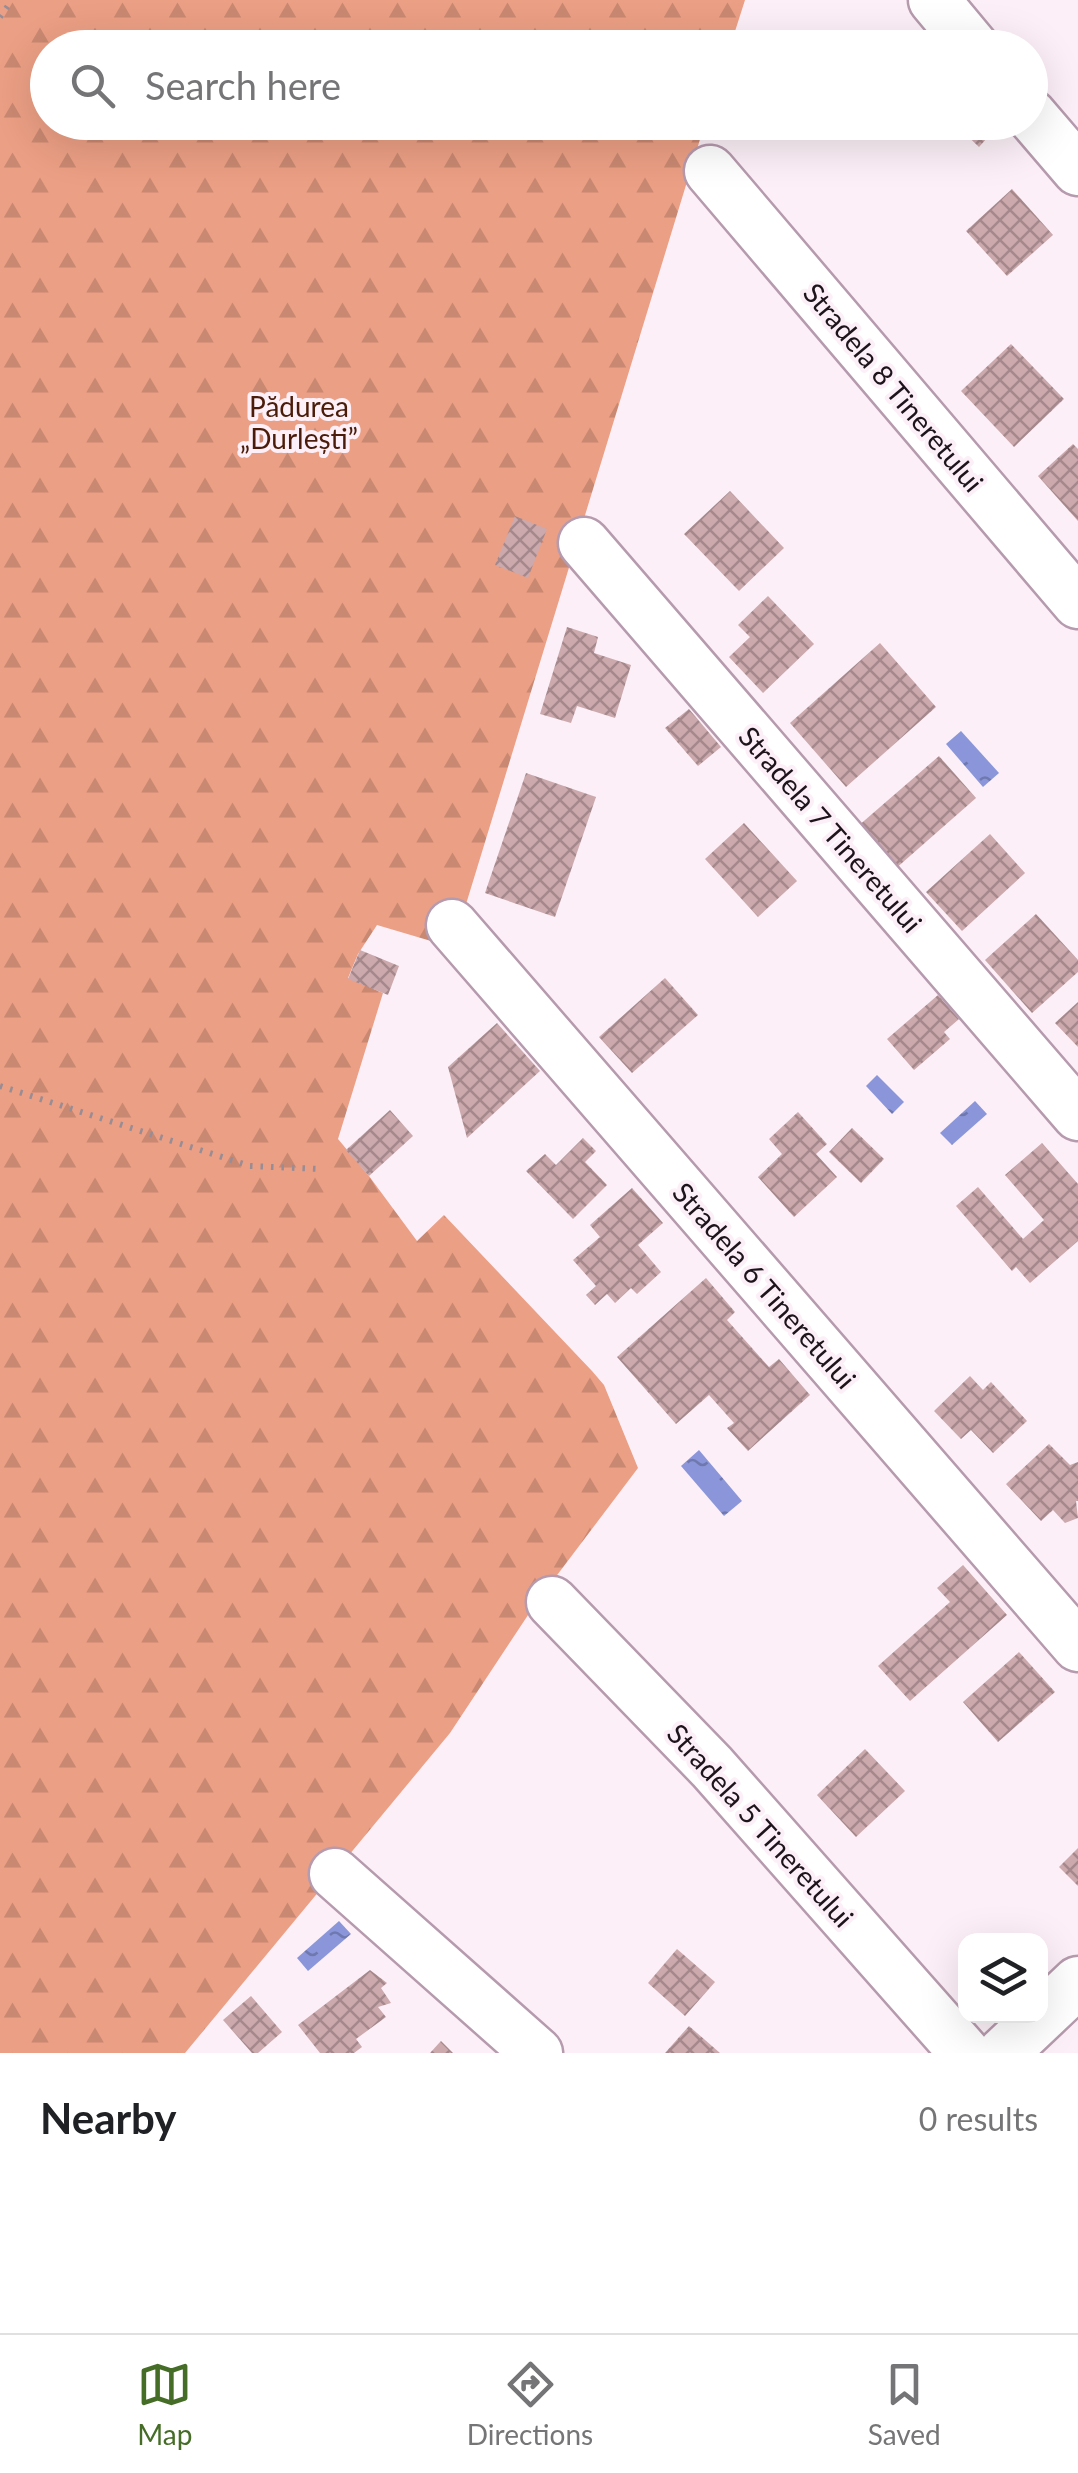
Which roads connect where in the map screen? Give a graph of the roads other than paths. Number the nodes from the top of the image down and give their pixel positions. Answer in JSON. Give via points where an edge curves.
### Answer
{"nodes":[{"id":1,"x":934,"y":0,"type":"edge"},
{"id":2,"x":959,"y":30,"type":"edge"},
{"id":3,"x":1048,"y":135,"type":"edge"},
{"id":4,"x":1078,"y":170,"type":"edge"},
{"id":5,"x":710,"y":171,"type":"dead end"},
{"id":6,"x":584,"y":544,"type":"dead end"},
{"id":7,"x":1078,"y":604,"type":"edge"},
{"id":8,"x":452,"y":925,"type":"dead end"},
{"id":9,"x":1078,"y":1115,"type":"edge"},
{"id":10,"x":552,"y":1602,"type":"dead end"},
{"id":11,"x":1078,"y":1646,"type":"edge"},
{"id":12,"x":334,"y":1874,"type":"dead end"},
{"id":13,"x":1078,"y":1982,"type":"edge"},
{"id":14,"x":538,"y":2053,"type":"edge"},
{"id":15,"x":964,"y":2053,"type":"edge"},
{"id":16,"x":1004,"y":2053,"type":"edge"}],
"edges":[{"from":1,"to":2,"type":"street"},
{"from":3,"to":4,"type":"street"},
{"from":5,"to":7,"type":"street","name":"Stradela 8 Tineretului"},
{"from":6,"to":9,"type":"street","name":"Stradela 7 Tineretului"},
{"from":8,"to":11,"type":"street","name":"Stradela 6 Tineretului"},
{"from":10,"to":15,"type":"street","name":"Stradela 5 Tineretului","via":[[712,1766]]},
{"from":12,"to":14,"type":"street"},
{"from":13,"to":16,"type":"street"}]}
